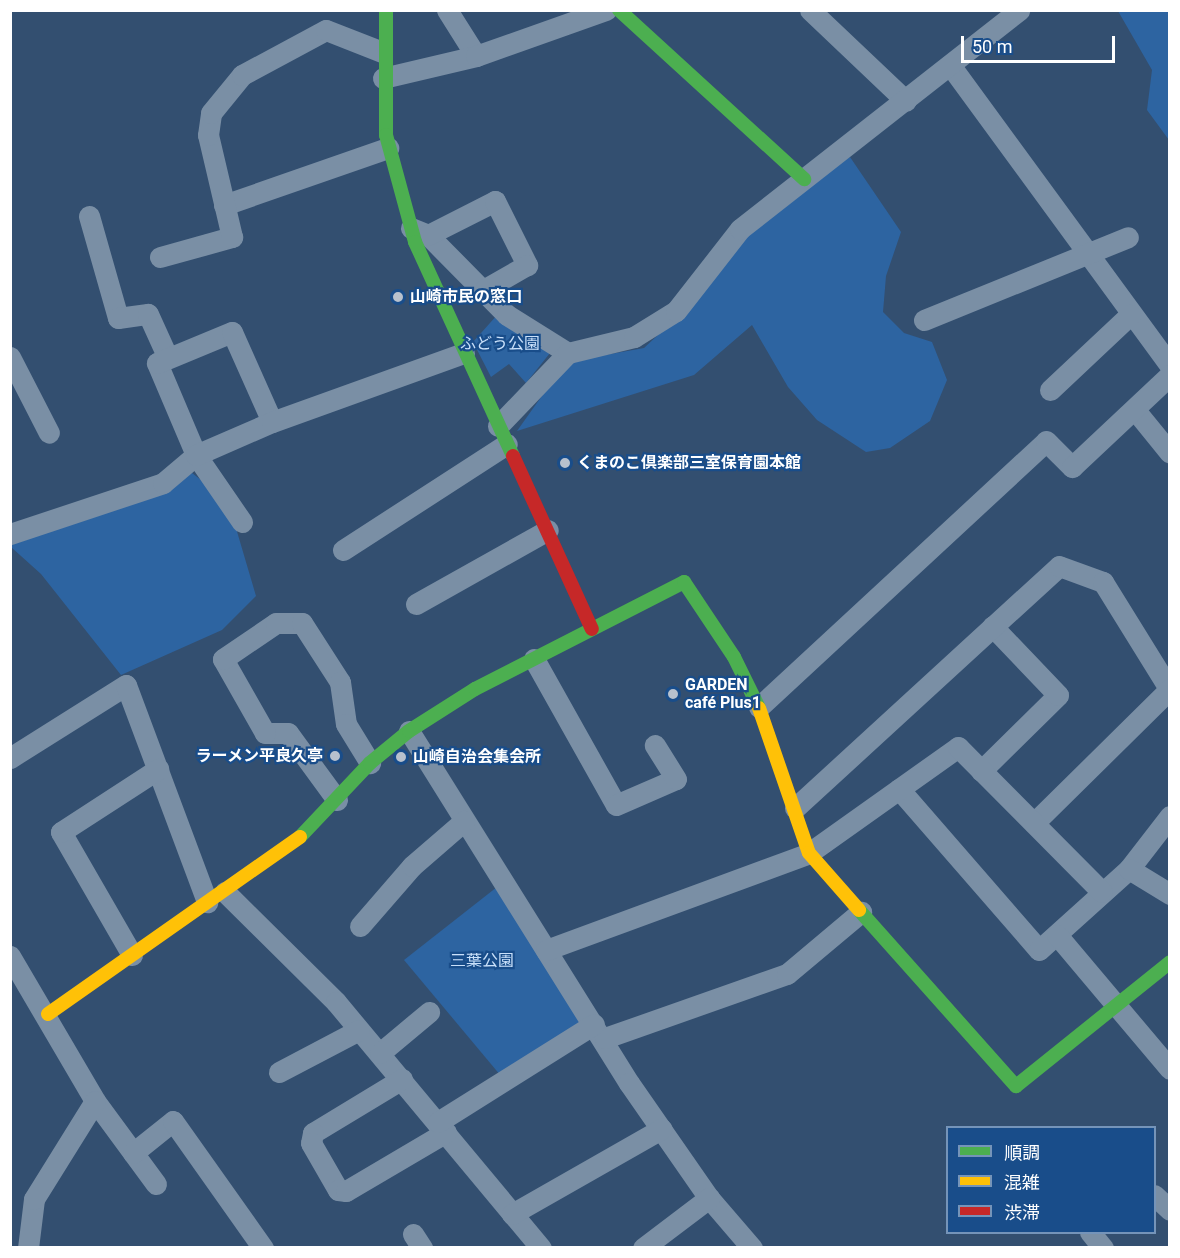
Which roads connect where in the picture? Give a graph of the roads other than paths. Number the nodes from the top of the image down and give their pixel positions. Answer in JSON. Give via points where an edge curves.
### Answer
{"nodes":[{"id":1,"x":447,"y":10,"type":"edge"},
{"id":2,"x":606,"y":10,"type":"edge"},
{"id":3,"x":619,"y":10,"type":"edge"},
{"id":4,"x":1019,"y":10,"type":"edge"},
{"id":5,"x":386,"y":11,"type":"edge"},
{"id":6,"x":823,"y":14,"type":"edge"},
{"id":7,"x":382,"y":52,"type":"junction"},
{"id":8,"x":477,"y":56,"type":"junction"},
{"id":9,"x":950,"y":65,"type":"junction"},
{"id":10,"x":383,"y":78,"type":"junction"},
{"id":11,"x":906,"y":101,"type":"junction"},
{"id":12,"x":388,"y":148,"type":"junction"},
{"id":13,"x":804,"y":179,"type":"junction"},
{"id":14,"x":224,"y":205,"type":"junction"},
{"id":15,"x":89,"y":216,"type":"dead end"},
{"id":16,"x":419,"y":232,"type":"junction"},
{"id":17,"x":1128,"y":237,"type":"dead end"},
{"id":18,"x":1085,"y":256,"type":"junction"},
{"id":19,"x":160,"y":257,"type":"dead end"},
{"id":20,"x":485,"y":289,"type":"junction"},
{"id":21,"x":1130,"y":315,"type":"junction"},
{"id":22,"x":924,"y":320,"type":"dead end"},
{"id":23,"x":465,"y":352,"type":"junction"},
{"id":24,"x":568,"y":353,"type":"junction"},
{"id":25,"x":10,"y":357,"type":"edge"},
{"id":26,"x":168,"y":358,"type":"junction"},
{"id":27,"x":1170,"y":366,"type":"edge"},
{"id":28,"x":1170,"y":375,"type":"edge"},
{"id":29,"x":1050,"y":390,"type":"dead end"},
{"id":30,"x":1135,"y":410,"type":"junction"},
{"id":31,"x":272,"y":422,"type":"junction"},
{"id":32,"x":49,"y":433,"type":"dead end"},
{"id":33,"x":502,"y":435,"type":"junction"},
{"id":34,"x":1170,"y":453,"type":"edge"},
{"id":35,"x":196,"y":455,"type":"junction"},
{"id":36,"x":242,"y":522,"type":"dead end"},
{"id":37,"x":548,"y":530,"type":"junction"},
{"id":38,"x":10,"y":534,"type":"edge"},
{"id":39,"x":343,"y":550,"type":"dead end"},
{"id":40,"x":416,"y":604,"type":"dead end"},
{"id":41,"x":992,"y":626,"type":"junction"},
{"id":42,"x":592,"y":629,"type":"junction"},
{"id":43,"x":534,"y":659,"type":"junction"},
{"id":44,"x":1169,"y":690,"type":"edge"},
{"id":45,"x":759,"y":708,"type":"junction"},
{"id":46,"x":408,"y":731,"type":"junction"},
{"id":47,"x":655,"y":745,"type":"dead end"},
{"id":48,"x":10,"y":758,"type":"edge"},
{"id":49,"x":370,"y":763,"type":"junction"},
{"id":50,"x":158,"y":770,"type":"junction"},
{"id":51,"x":981,"y":771,"type":"junction"},
{"id":52,"x":899,"y":789,"type":"junction"},
{"id":53,"x":337,"y":800,"type":"junction"},
{"id":54,"x":795,"y":808,"type":"junction"},
{"id":55,"x":1170,"y":816,"type":"edge"},
{"id":56,"x":464,"y":821,"type":"junction"},
{"id":57,"x":1034,"y":823,"type":"junction"},
{"id":58,"x":809,"y":853,"type":"junction"},
{"id":59,"x":1129,"y":869,"type":"junction"},
{"id":60,"x":1102,"y":892,"type":"junction"},
{"id":61,"x":1170,"y":894,"type":"edge"},
{"id":62,"x":216,"y":897,"type":"junction"},
{"id":63,"x":861,"y":912,"type":"junction"},
{"id":64,"x":360,"y":926,"type":"dead end"},
{"id":65,"x":1057,"y":935,"type":"junction"},
{"id":66,"x":546,"y":950,"type":"junction"},
{"id":67,"x":132,"y":955,"type":"junction"},
{"id":68,"x":11,"y":957,"type":"edge"},
{"id":69,"x":1170,"y":962,"type":"edge"},
{"id":70,"x":1116,"y":1006,"type":"junction"},
{"id":71,"x":429,"y":1012,"type":"dead end"},
{"id":72,"x":48,"y":1014,"type":"junction"},
{"id":73,"x":359,"y":1029,"type":"junction"},
{"id":74,"x":599,"y":1031,"type":"junction"},
{"id":75,"x":380,"y":1053,"type":"junction"},
{"id":76,"x":1170,"y":1069,"type":"edge"},
{"id":77,"x":279,"y":1072,"type":"dead end"},
{"id":78,"x":402,"y":1079,"type":"junction"},
{"id":79,"x":95,"y":1101,"type":"junction"},
{"id":80,"x":442,"y":1127,"type":"junction"},
{"id":81,"x":661,"y":1129,"type":"junction"},
{"id":82,"x":133,"y":1153,"type":"junction"},
{"id":83,"x":156,"y":1185,"type":"dead end"},
{"id":84,"x":1156,"y":1196,"type":"edge"},
{"id":85,"x":709,"y":1198,"type":"junction"},
{"id":86,"x":1170,"y":1210,"type":"edge"},
{"id":87,"x":512,"y":1214,"type":"junction"},
{"id":88,"x":1091,"y":1234,"type":"edge"},
{"id":89,"x":531,"y":1244,"type":"edge"},
{"id":90,"x":28,"y":1248,"type":"edge"},
{"id":91,"x":263,"y":1248,"type":"edge"},
{"id":92,"x":643,"y":1248,"type":"edge"},
{"id":93,"x":752,"y":1248,"type":"edge"},
{"id":94,"x":1103,"y":1248,"type":"edge"}],
"edges":[{"from":1,"to":8,"type":"street"},
{"from":2,"to":8,"type":"street"},
{"from":3,"to":13,"type":"street"},
{"from":4,"to":9,"type":"street"},
{"from":5,"to":7,"type":"street"},
{"from":6,"to":11,"type":"street"},
{"from":7,"to":10,"type":"street"},
{"from":7,"to":14,"type":"street","via":[[326,30],[242,75],[228,88],[211,114],[208,135]]},
{"from":8,"to":10,"type":"street"},
{"from":9,"to":11,"type":"street"},
{"from":9,"to":18,"type":"street"},
{"from":10,"to":12,"type":"street"},
{"from":11,"to":13,"type":"street"},
{"from":12,"to":14,"type":"street"},
{"from":12,"to":16,"type":"street"},
{"from":13,"to":24,"type":"street","via":[[740,229],[676,311],[634,338]]},
{"from":14,"to":19,"type":"street","via":[[232,237]]},
{"from":15,"to":26,"type":"street","via":[[118,318],[148,314]]},
{"from":16,"to":20,"type":"street"},
{"from":16,"to":20,"type":"street","via":[[495,201],[527,265]]},
{"from":16,"to":23,"type":"street"},
{"from":17,"to":18,"type":"street"},
{"from":18,"to":21,"type":"street"},
{"from":18,"to":22,"type":"street"},
{"from":20,"to":24,"type":"street","via":[[514,320]]},
{"from":21,"to":27,"type":"street"},
{"from":21,"to":29,"type":"street"},
{"from":23,"to":31,"type":"street"},
{"from":23,"to":33,"type":"street"},
{"from":24,"to":33,"type":"street"},
{"from":25,"to":32,"type":"street"},
{"from":26,"to":31,"type":"street","via":[[232,332]]},
{"from":26,"to":35,"type":"street","via":[[157,363]]},
{"from":28,"to":30,"type":"street"},
{"from":30,"to":34,"type":"street"},
{"from":30,"to":45,"type":"street","via":[[1072,467],[1046,441]]},
{"from":31,"to":35,"type":"street"},
{"from":33,"to":37,"type":"street"},
{"from":33,"to":39,"type":"street"},
{"from":35,"to":36,"type":"street"},
{"from":35,"to":38,"type":"street","via":[[164,483]]},
{"from":37,"to":40,"type":"street"},
{"from":37,"to":42,"type":"street"},
{"from":41,"to":44,"type":"street","via":[[1059,566],[1103,582]]},
{"from":41,"to":51,"type":"street","via":[[1058,695]]},
{"from":41,"to":54,"type":"street"},
{"from":42,"to":43,"type":"street"},
{"from":42,"to":45,"type":"street","via":[[684,582]]},
{"from":43,"to":46,"type":"street"},
{"from":43,"to":47,"type":"street","via":[[616,805],[676,779]]},
{"from":44,"to":57,"type":"street"},
{"from":45,"to":54,"type":"street"},
{"from":46,"to":49,"type":"street"},
{"from":46,"to":56,"type":"street"},
{"from":48,"to":50,"type":"street","via":[[126,685]]},
{"from":49,"to":53,"type":"street"},
{"from":49,"to":53,"type":"street","via":[[346,724],[340,682],[302,623],[276,623],[223,659],[265,733],[288,733]]},
{"from":50,"to":62,"type":"street"},
{"from":50,"to":67,"type":"street","via":[[61,832]]},
{"from":51,"to":52,"type":"street","via":[[958,747]]},
{"from":51,"to":57,"type":"street"},
{"from":52,"to":58,"type":"street"},
{"from":52,"to":65,"type":"street","via":[[1039,950]]},
{"from":53,"to":62,"type":"street","via":[[310,830]]},
{"from":54,"to":58,"type":"street"},
{"from":55,"to":59,"type":"street"},
{"from":56,"to":64,"type":"street","via":[[412,866]]},
{"from":56,"to":66,"type":"street"},
{"from":57,"to":60,"type":"street"},
{"from":58,"to":63,"type":"street"},
{"from":58,"to":66,"type":"street"},
{"from":59,"to":60,"type":"street"},
{"from":59,"to":61,"type":"street"},
{"from":60,"to":65,"type":"street"},
{"from":62,"to":67,"type":"street"},
{"from":62,"to":73,"type":"street"},
{"from":63,"to":70,"type":"street","via":[[1016,1086]]},
{"from":63,"to":74,"type":"street","via":[[787,974]]},
{"from":65,"to":70,"type":"street"},
{"from":66,"to":74,"type":"street"},
{"from":67,"to":72,"type":"street"},
{"from":68,"to":72,"type":"street"},
{"from":69,"to":70,"type":"street"},
{"from":70,"to":76,"type":"street"},
{"from":71,"to":75,"type":"street"},
{"from":72,"to":79,"type":"street"},
{"from":73,"to":75,"type":"street"},
{"from":73,"to":77,"type":"street"},
{"from":74,"to":80,"type":"street"},
{"from":74,"to":81,"type":"street"},
{"from":75,"to":78,"type":"street"},
{"from":78,"to":80,"type":"street"},
{"from":78,"to":80,"type":"street","via":[[313,1133],[311,1143],[338,1190],[346,1191]]},
{"from":79,"to":82,"type":"street"},
{"from":79,"to":90,"type":"street","via":[[34,1199]]},
{"from":80,"to":87,"type":"street"},
{"from":81,"to":85,"type":"street"},
{"from":81,"to":87,"type":"street"},
{"from":82,"to":83,"type":"street"},
{"from":82,"to":91,"type":"street","via":[[173,1121]]},
{"from":84,"to":86,"type":"street"},
{"from":85,"to":92,"type":"street"},
{"from":85,"to":93,"type":"street"},
{"from":87,"to":89,"type":"street"},
{"from":88,"to":94,"type":"street"}]}
